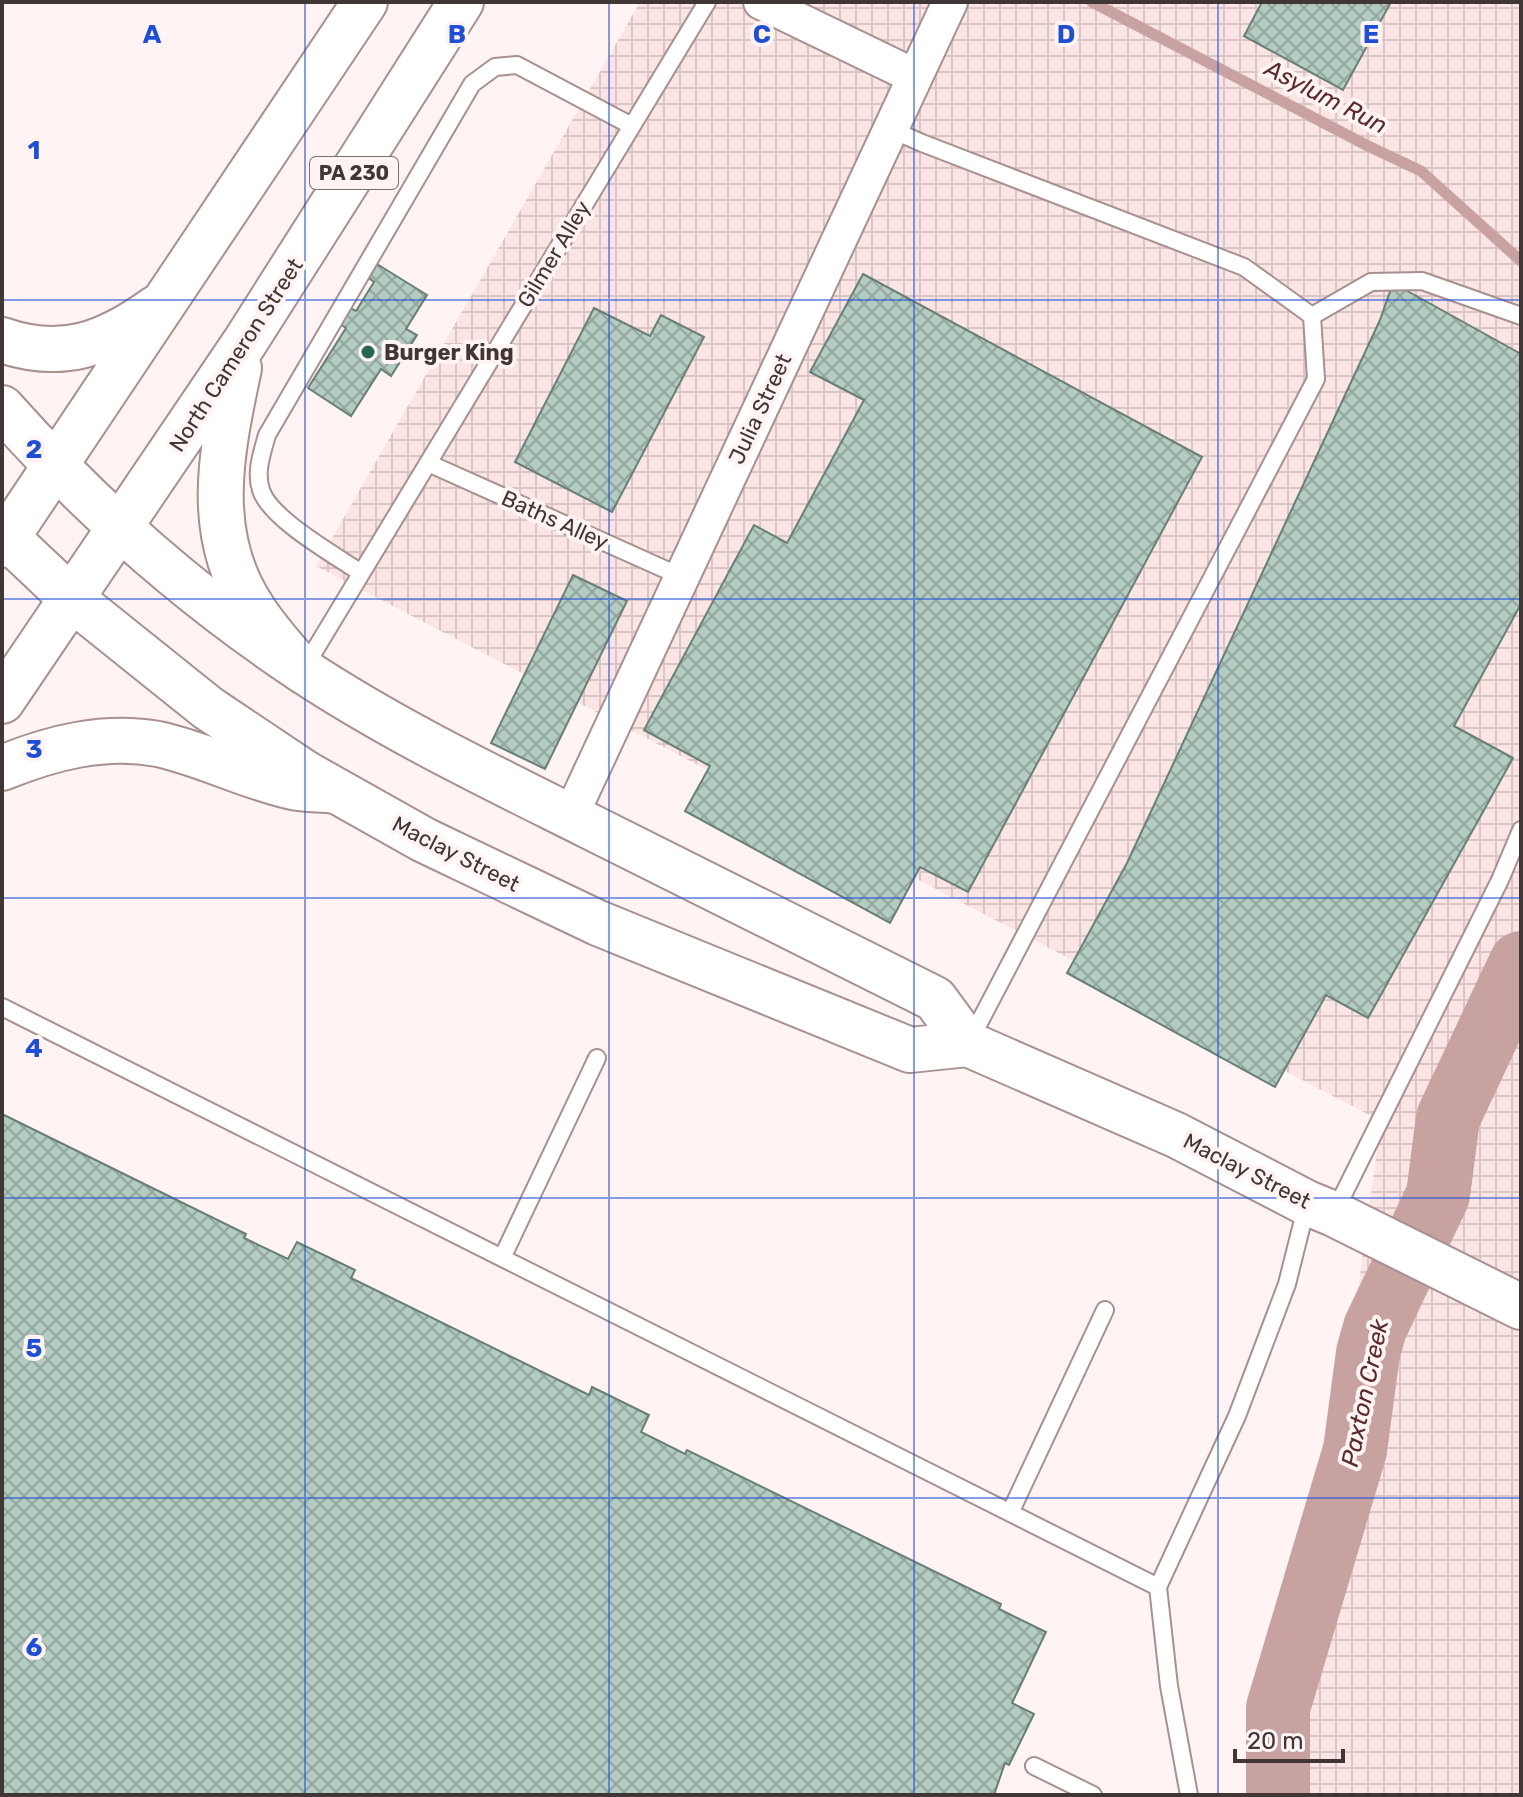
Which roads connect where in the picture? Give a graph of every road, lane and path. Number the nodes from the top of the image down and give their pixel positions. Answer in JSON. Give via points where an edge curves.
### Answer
{"nodes":[{"id":1,"x":365,"y":2,"type":"edge"},
{"id":2,"x":461,"y":2,"type":"edge"},
{"id":3,"x":707,"y":2,"type":"edge"},
{"id":4,"x":761,"y":2,"type":"edge"},
{"id":5,"x":950,"y":2,"type":"edge"},
{"id":6,"x":914,"y":76,"type":"junction"},
{"id":7,"x":632,"y":126,"type":"junction"},
{"id":8,"x":890,"y":129,"type":"junction"},
{"id":9,"x":164,"y":302,"type":"junction"},
{"id":10,"x":1312,"y":316,"type":"junction"},
{"id":11,"x":1521,"y":316,"type":"edge"},
{"id":12,"x":2,"y":340,"type":"edge"},
{"id":13,"x":245,"y":342,"type":"junction"},
{"id":14,"x":2,"y":408,"type":"edge"},
{"id":15,"x":428,"y":463,"type":"junction"},
{"id":16,"x":55,"y":466,"type":"junction"},
{"id":17,"x":121,"y":528,"type":"junction"},
{"id":18,"x":4,"y":538,"type":"edge"},
{"id":19,"x":361,"y":573,"type":"junction"},
{"id":20,"x":682,"y":577,"type":"junction"},
{"id":21,"x":72,"y":599,"type":"junction"},
{"id":22,"x":302,"y":670,"type":"junction"},
{"id":23,"x":2,"y":701,"type":"edge"},
{"id":24,"x":2,"y":768,"type":"edge"},
{"id":25,"x":336,"y":791,"type":"junction"},
{"id":26,"x":570,"y":817,"type":"junction"},
{"id":27,"x":1521,"y":830,"type":"edge"},
{"id":28,"x":2,"y":1007,"type":"edge"},
{"id":29,"x":968,"y":1044,"type":"junction"},
{"id":30,"x":597,"y":1058,"type":"dead end"},
{"id":31,"x":1320,"y":1208,"type":"junction"},
{"id":32,"x":502,"y":1258,"type":"junction"},
{"id":33,"x":1521,"y":1307,"type":"edge"},
{"id":34,"x":1105,"y":1310,"type":"dead end"},
{"id":35,"x":1010,"y":1513,"type":"junction"},
{"id":36,"x":1158,"y":1587,"type":"junction"},
{"id":37,"x":1034,"y":1766,"type":"dead end"},
{"id":38,"x":1093,"y":1795,"type":"edge"},
{"id":39,"x":1189,"y":1795,"type":"edge"}],
"edges":[{"from":1,"to":9,"type":"main road"},
{"from":2,"to":13,"type":"main road","name":"North Cameron Street","number":"PA 230"},
{"from":3,"to":7,"type":"lane","name":"Gilmer Alley"},
{"from":4,"to":6,"type":"street"},
{"from":5,"to":6,"type":"street","name":"Julia Street"},
{"from":6,"to":8,"type":"street","name":"Julia Street"},
{"from":7,"to":15,"type":"lane","name":"Gilmer Alley"},
{"from":7,"to":19,"type":"lane","via":[[517,65],[495,67],[472,84],[267,435],[258,465],[261,491],[276,514]]},
{"from":8,"to":10,"type":"lane","via":[[1244,267]]},
{"from":8,"to":20,"type":"street","name":"Julia Street"},
{"from":9,"to":12,"type":"main road","via":[[112,336],[77,347],[41,350]]},
{"from":9,"to":16,"type":"main road"},
{"from":10,"to":11,"type":"lane","via":[[1371,282],[1422,281]]},
{"from":10,"to":29,"type":"lane","via":[[1316,379]]},
{"from":13,"to":17,"type":"main road","name":"North Cameron Street","number":"PA 230"},
{"from":13,"to":22,"type":"main road","via":[[221,463],[224,539],[251,606]]},
{"from":14,"to":16,"type":"main road"},
{"from":15,"to":19,"type":"lane","name":"Gilmer Alley"},
{"from":15,"to":20,"type":"lane","name":"Baths Alley"},
{"from":16,"to":17,"type":"main road"},
{"from":16,"to":18,"type":"main road"},
{"from":17,"to":21,"type":"main road","name":"North Cameron Street"},
{"from":17,"to":22,"type":"main road","via":[[211,604]]},
{"from":18,"to":21,"type":"main road","name":"Maclay Street"},
{"from":19,"to":22,"type":"lane","name":"Gilmer Alley"},
{"from":20,"to":26,"type":"street","name":"Julia Street"},
{"from":21,"to":23,"type":"main road","name":"North Cameron Street"},
{"from":21,"to":25,"type":"main road","name":"Maclay Street","via":[[208,708]]},
{"from":22,"to":26,"type":"main road","via":[[407,734]]},
{"from":24,"to":25,"type":"main road","via":[[60,748],[122,741],[167,747],[293,787]]},
{"from":25,"to":29,"type":"main road","name":"Maclay Street","via":[[424,840],[598,923],[910,1050]]},
{"from":26,"to":29,"type":"main road","via":[[935,999]]},
{"from":27,"to":31,"type":"lane","via":[[1500,880]]},
{"from":28,"to":32,"type":"lane"},
{"from":29,"to":31,"type":"main road","name":"Maclay Street","via":[[1176,1135]]},
{"from":30,"to":32,"type":"lane"},
{"from":31,"to":33,"type":"main road","name":"Maclay Street"},
{"from":31,"to":36,"type":"lane","via":[[1237,1416]]},
{"from":32,"to":35,"type":"lane"},
{"from":34,"to":35,"type":"lane"},
{"from":35,"to":36,"type":"lane"},
{"from":36,"to":39,"type":"lane"},
{"from":37,"to":38,"type":"lane"}]}
